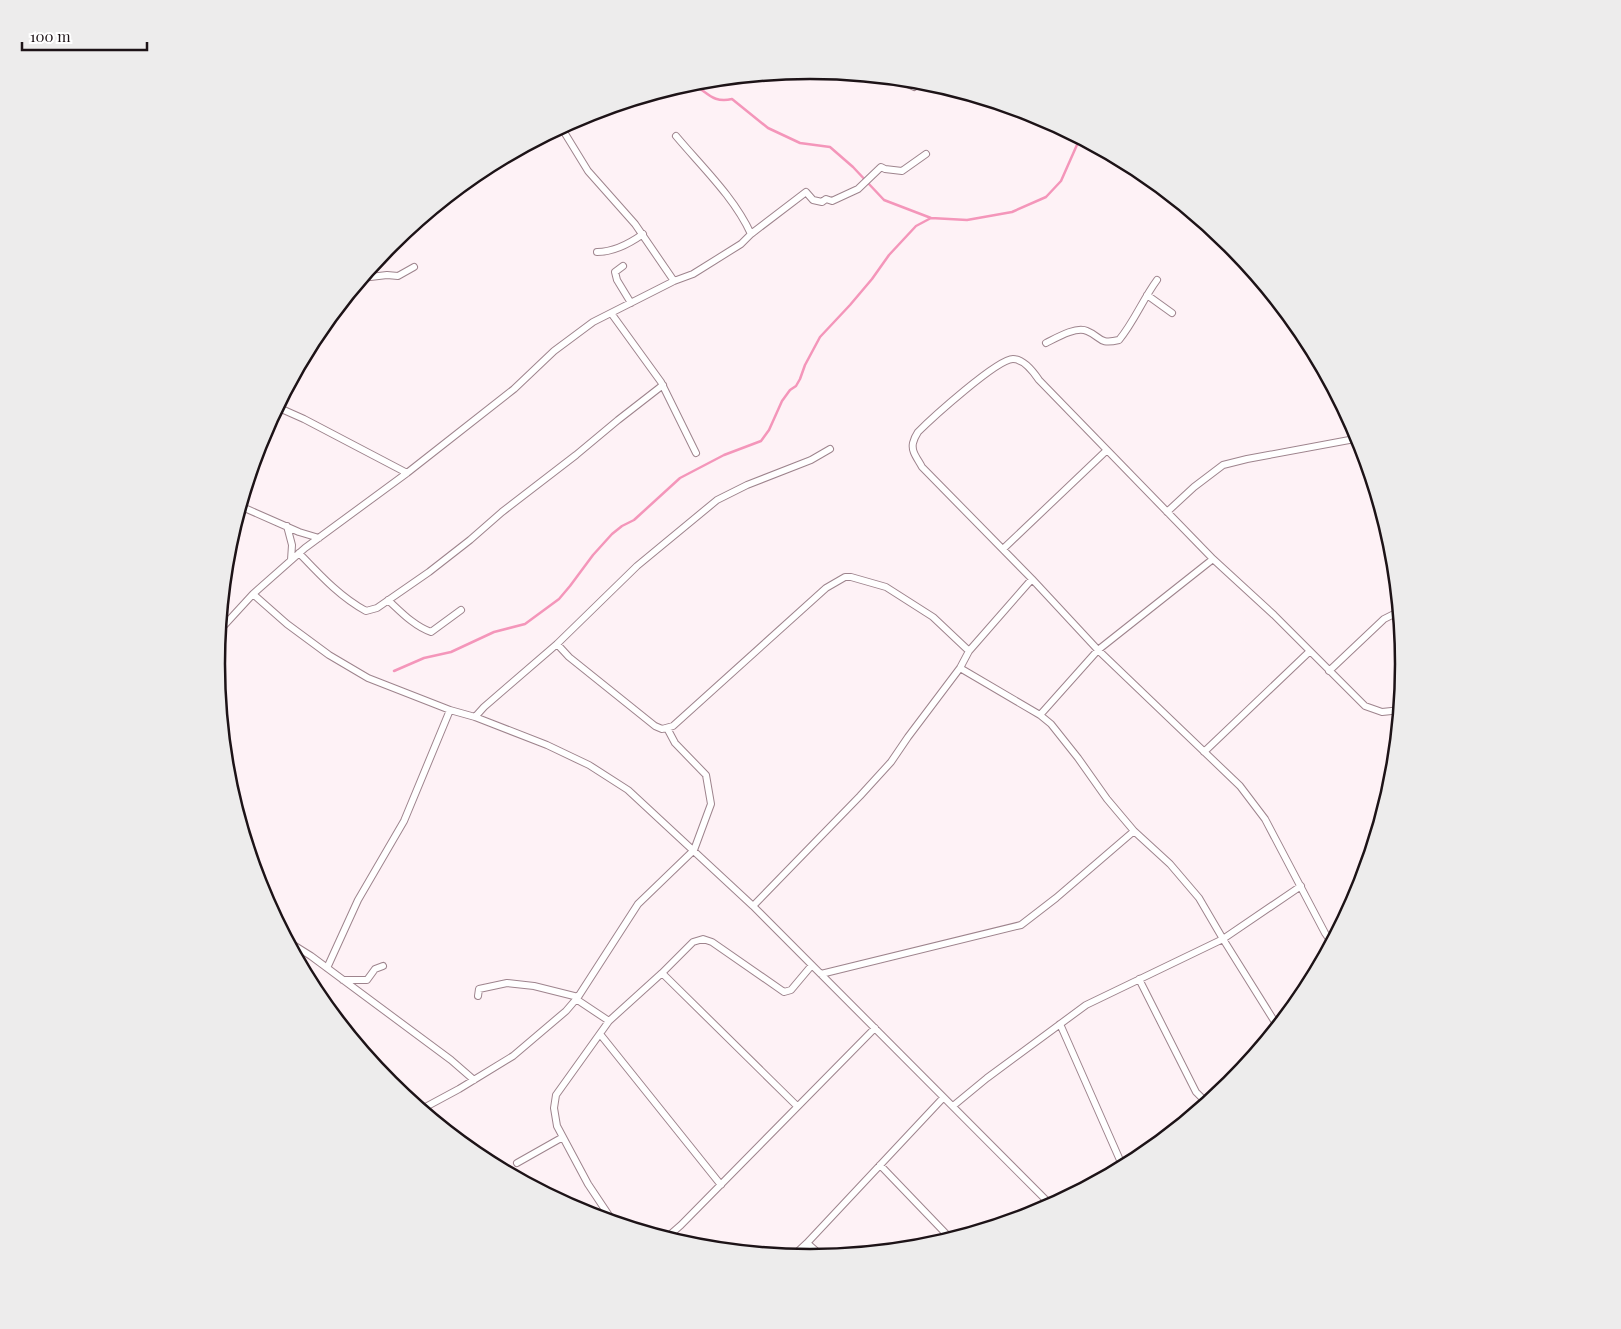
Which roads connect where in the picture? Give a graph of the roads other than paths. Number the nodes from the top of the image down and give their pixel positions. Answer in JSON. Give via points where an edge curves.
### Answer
{"nodes":[{"id":1,"x":565,"y":133,"type":"edge"},
{"id":2,"x":676,"y":136,"type":"dead end"},
{"id":3,"x":926,"y":154,"type":"dead end"},
{"id":4,"x":643,"y":234,"type":"junction"},
{"id":5,"x":751,"y":234,"type":"junction"},
{"id":6,"x":597,"y":252,"type":"dead end"},
{"id":7,"x":623,"y":266,"type":"dead end"},
{"id":8,"x":414,"y":267,"type":"dead end"},
{"id":9,"x":371,"y":277,"type":"edge"},
{"id":10,"x":1157,"y":280,"type":"dead end"},
{"id":11,"x":674,"y":281,"type":"junction"},
{"id":12,"x":1146,"y":294,"type":"junction"},
{"id":13,"x":631,"y":302,"type":"junction"},
{"id":14,"x":611,"y":313,"type":"junction"},
{"id":15,"x":1172,"y":314,"type":"dead end"},
{"id":16,"x":1046,"y":343,"type":"dead end"},
{"id":17,"x":663,"y":385,"type":"junction"},
{"id":18,"x":283,"y":410,"type":"edge"},
{"id":19,"x":1352,"y":440,"type":"edge"},
{"id":20,"x":830,"y":449,"type":"dead end"},
{"id":21,"x":1107,"y":450,"type":"junction"},
{"id":22,"x":696,"y":453,"type":"dead end"},
{"id":23,"x":407,"y":473,"type":"junction"},
{"id":24,"x":246,"y":509,"type":"edge"},
{"id":25,"x":1167,"y":512,"type":"junction"},
{"id":26,"x":287,"y":526,"type":"junction"},
{"id":27,"x":319,"y":538,"type":"junction"},
{"id":28,"x":1003,"y":549,"type":"junction"},
{"id":29,"x":299,"y":553,"type":"junction"},
{"id":30,"x":1213,"y":558,"type":"junction"},
{"id":31,"x":291,"y":560,"type":"junction"},
{"id":32,"x":1032,"y":579,"type":"junction"},
{"id":33,"x":253,"y":594,"type":"junction"},
{"id":34,"x":388,"y":600,"type":"junction"},
{"id":35,"x":460,"y":610,"type":"dead end"},
{"id":36,"x":1394,"y":614,"type":"edge"},
{"id":37,"x":227,"y":617,"type":"edge"},
{"id":38,"x":557,"y":644,"type":"junction"},
{"id":39,"x":1098,"y":650,"type":"junction"},
{"id":40,"x":970,"y":651,"type":"junction"},
{"id":41,"x":1310,"y":651,"type":"junction"},
{"id":42,"x":960,"y":668,"type":"junction"},
{"id":43,"x":1329,"y":671,"type":"junction"},
{"id":44,"x":450,"y":710,"type":"junction"},
{"id":45,"x":1394,"y":711,"type":"edge"},
{"id":46,"x":1040,"y":715,"type":"junction"},
{"id":47,"x":475,"y":717,"type":"junction"},
{"id":48,"x":668,"y":728,"type":"junction"},
{"id":49,"x":1204,"y":752,"type":"junction"},
{"id":50,"x":1134,"y":831,"type":"junction"},
{"id":51,"x":694,"y":850,"type":"junction"},
{"id":52,"x":1301,"y":886,"type":"junction"},
{"id":53,"x":752,"y":906,"type":"junction"},
{"id":54,"x":1328,"y":938,"type":"edge"},
{"id":55,"x":1223,"y":939,"type":"junction"},
{"id":56,"x":298,"y":948,"type":"edge"},
{"id":57,"x":812,"y":965,"type":"junction"},
{"id":58,"x":384,"y":966,"type":"dead end"},
{"id":59,"x":327,"y":968,"type":"junction"},
{"id":60,"x":662,"y":973,"type":"junction"},
{"id":61,"x":821,"y":974,"type":"junction"},
{"id":62,"x":1139,"y":979,"type":"junction"},
{"id":63,"x":343,"y":980,"type":"junction"},
{"id":64,"x":478,"y":996,"type":"dead end"},
{"id":65,"x":577,"y":998,"type":"junction"},
{"id":66,"x":609,"y":1021,"type":"junction"},
{"id":67,"x":1275,"y":1021,"type":"edge"},
{"id":68,"x":1060,"y":1024,"type":"junction"},
{"id":69,"x":875,"y":1028,"type":"junction"},
{"id":70,"x":600,"y":1034,"type":"junction"},
{"id":71,"x":474,"y":1080,"type":"junction"},
{"id":72,"x":943,"y":1098,"type":"junction"},
{"id":73,"x":1204,"y":1099,"type":"edge"},
{"id":74,"x":797,"y":1106,"type":"junction"},
{"id":75,"x":952,"y":1106,"type":"junction"},
{"id":76,"x":426,"y":1107,"type":"edge"},
{"id":77,"x":563,"y":1137,"type":"junction"},
{"id":78,"x":1121,"y":1161,"type":"edge"},
{"id":79,"x":517,"y":1162,"type":"dead end"},
{"id":80,"x":880,"y":1165,"type":"junction"},
{"id":81,"x":720,"y":1185,"type":"junction"},
{"id":82,"x":1047,"y":1201,"type":"edge"},
{"id":83,"x":608,"y":1214,"type":"edge"},
{"id":84,"x":672,"y":1233,"type":"edge"},
{"id":85,"x":946,"y":1234,"type":"edge"},
{"id":86,"x":807,"y":1243,"type":"junction"},
{"id":87,"x":800,"y":1250,"type":"edge"},
{"id":88,"x":815,"y":1250,"type":"edge"}],
"edges":[{"from":1,"to":4,"type":"street","via":[[588,171]]},
{"from":2,"to":5,"type":"street","via":[[731,201]]},
{"from":3,"to":5,"type":"street","via":[[902,171],[880,167],[858,189],[832,200],[814,200],[806,192]]},
{"from":4,"to":6,"type":"street","via":[[628,245]]},
{"from":4,"to":11,"type":"street"},
{"from":5,"to":11,"type":"street","via":[[741,244],[693,274]]},
{"from":7,"to":13,"type":"street","via":[[615,272]]},
{"from":8,"to":9,"type":"street","via":[[398,276]]},
{"from":10,"to":12,"type":"street"},
{"from":11,"to":13,"type":"street"},
{"from":12,"to":15,"type":"street"},
{"from":12,"to":16,"type":"street","via":[[1119,340],[1104,342],[1086,330],[1077,330]]},
{"from":13,"to":14,"type":"street"},
{"from":14,"to":17,"type":"street"},
{"from":14,"to":23,"type":"street","via":[[593,322],[554,352],[514,389]]},
{"from":17,"to":22,"type":"street"},
{"from":17,"to":34,"type":"street","via":[[470,540]]},
{"from":18,"to":23,"type":"street"},
{"from":19,"to":25,"type":"street","via":[[1224,465]]},
{"from":20,"to":38,"type":"street","via":[[717,500],[637,566]]},
{"from":21,"to":25,"type":"street"},
{"from":21,"to":28,"type":"street"},
{"from":21,"to":28,"type":"street","via":[[1031,369],[1015,359],[1003,362],[980,378],[917,434],[913,453],[922,467]]},
{"from":23,"to":27,"type":"street"},
{"from":24,"to":26,"type":"street"},
{"from":25,"to":30,"type":"street"},
{"from":26,"to":27,"type":"street"},
{"from":26,"to":31,"type":"street","via":[[292,544]]},
{"from":27,"to":29,"type":"street"},
{"from":28,"to":32,"type":"street"},
{"from":29,"to":31,"type":"street"},
{"from":29,"to":34,"type":"street","via":[[327,582],[364,610],[377,608]]},
{"from":30,"to":39,"type":"street"},
{"from":30,"to":41,"type":"street"},
{"from":31,"to":33,"type":"street"},
{"from":32,"to":39,"type":"street"},
{"from":32,"to":40,"type":"street"},
{"from":33,"to":37,"type":"street"},
{"from":33,"to":44,"type":"street","via":[[329,655],[368,678]]},
{"from":34,"to":35,"type":"street","via":[[417,625],[431,632]]},
{"from":36,"to":43,"type":"street"},
{"from":38,"to":47,"type":"street"},
{"from":38,"to":48,"type":"street","via":[[655,726]]},
{"from":39,"to":46,"type":"street"},
{"from":39,"to":49,"type":"street"},
{"from":40,"to":42,"type":"street"},
{"from":40,"to":48,"type":"street","via":[[934,617],[886,587],[845,577],[826,588]]},
{"from":41,"to":43,"type":"street"},
{"from":41,"to":49,"type":"street"},
{"from":42,"to":46,"type":"street"},
{"from":42,"to":53,"type":"street","via":[[892,762]]},
{"from":43,"to":45,"type":"street","via":[[1365,706],[1382,712]]},
{"from":44,"to":47,"type":"street"},
{"from":44,"to":59,"type":"street","via":[[404,821],[358,900]]},
{"from":46,"to":50,"type":"street","via":[[1051,724]]},
{"from":47,"to":51,"type":"street","via":[[589,765],[628,790]]},
{"from":48,"to":51,"type":"street","via":[[675,743],[706,775],[711,804]]},
{"from":49,"to":52,"type":"street","via":[[1240,786],[1266,819]]},
{"from":50,"to":55,"type":"street","via":[[1170,864],[1199,898]]},
{"from":50,"to":61,"type":"street","via":[[1021,925]]},
{"from":51,"to":53,"type":"street"},
{"from":51,"to":65,"type":"street","via":[[638,904]]},
{"from":52,"to":54,"type":"street"},
{"from":52,"to":55,"type":"street"},
{"from":53,"to":57,"type":"street"},
{"from":55,"to":62,"type":"street"},
{"from":55,"to":67,"type":"street"},
{"from":56,"to":59,"type":"street"},
{"from":57,"to":60,"type":"street","via":[[791,990],[784,992],[712,942],[703,940],[693,942]]},
{"from":57,"to":61,"type":"street"},
{"from":58,"to":63,"type":"street","via":[[375,969],[367,980]]},
{"from":59,"to":63,"type":"street"},
{"from":60,"to":66,"type":"street"},
{"from":60,"to":74,"type":"street"},
{"from":61,"to":69,"type":"street"},
{"from":62,"to":68,"type":"street","via":[[1086,1005]]},
{"from":62,"to":73,"type":"street","via":[[1196,1092]]},
{"from":63,"to":71,"type":"street"},
{"from":64,"to":65,"type":"street","via":[[479,989],[507,983],[534,986]]},
{"from":65,"to":66,"type":"street"},
{"from":65,"to":71,"type":"street","via":[[513,1056]]},
{"from":66,"to":70,"type":"street"},
{"from":68,"to":75,"type":"street"},
{"from":68,"to":78,"type":"street"},
{"from":69,"to":72,"type":"street"},
{"from":69,"to":74,"type":"street"},
{"from":70,"to":77,"type":"street","via":[[556,1095],[554,1108]]},
{"from":70,"to":81,"type":"street"},
{"from":71,"to":76,"type":"street"},
{"from":72,"to":75,"type":"street"},
{"from":72,"to":80,"type":"street"},
{"from":74,"to":81,"type":"street"},
{"from":75,"to":82,"type":"street"},
{"from":77,"to":79,"type":"street"},
{"from":77,"to":83,"type":"street"},
{"from":80,"to":85,"type":"street"},
{"from":80,"to":86,"type":"street"},
{"from":81,"to":84,"type":"street"},
{"from":86,"to":87,"type":"street"},
{"from":86,"to":88,"type":"street"}]}
